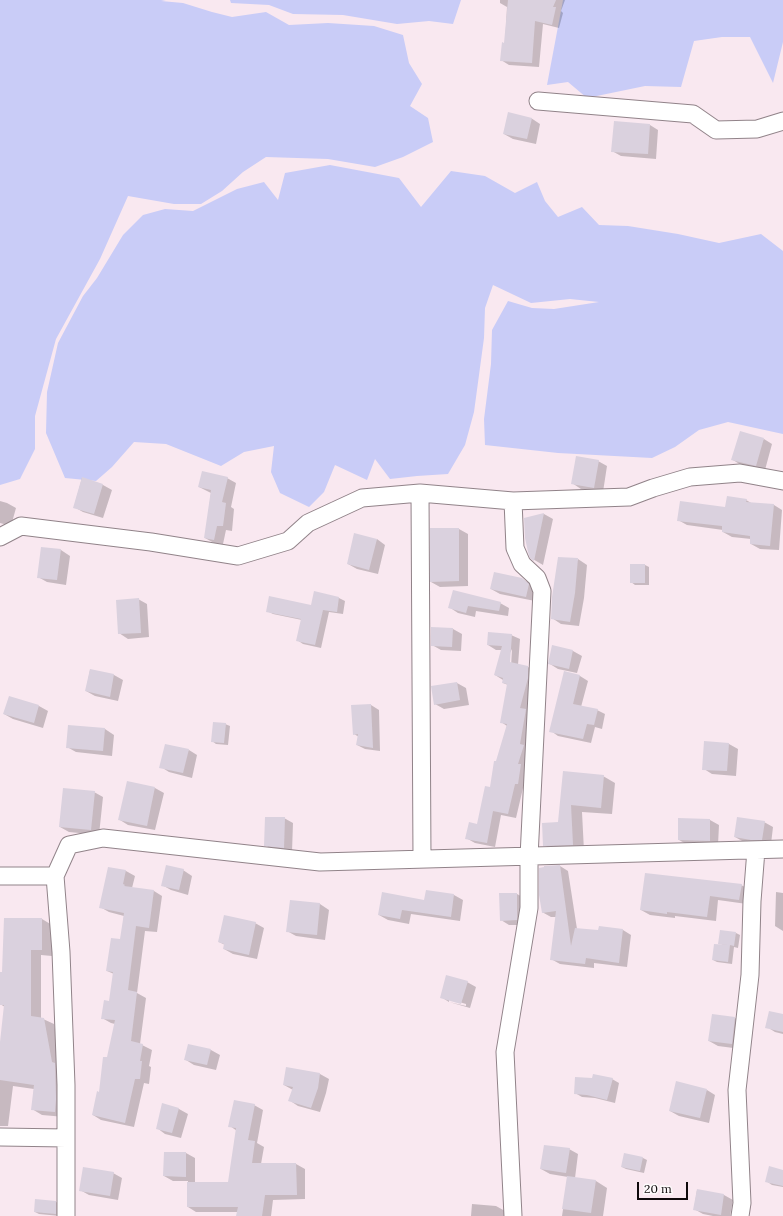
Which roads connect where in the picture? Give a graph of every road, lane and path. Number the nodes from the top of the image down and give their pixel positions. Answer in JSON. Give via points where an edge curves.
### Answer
{"nodes":[{"id":1,"x":538,"y":101,"type":"dead end"},
{"id":2,"x":783,"y":122,"type":"edge"},
{"id":3,"x":783,"y":481,"type":"edge"},
{"id":4,"x":420,"y":493,"type":"junction"},
{"id":5,"x":513,"y":501,"type":"junction"},
{"id":6,"x":0,"y":537,"type":"edge"},
{"id":7,"x":783,"y":849,"type":"edge"},
{"id":8,"x":756,"y":850,"type":"junction"},
{"id":9,"x":529,"y":857,"type":"junction"},
{"id":10,"x":422,"y":859,"type":"junction"},
{"id":11,"x":0,"y":876,"type":"edge"},
{"id":12,"x":55,"y":876,"type":"junction"},
{"id":13,"x":0,"y":1137,"type":"edge"},
{"id":14,"x":66,"y":1138,"type":"junction"},
{"id":15,"x":66,"y":1216,"type":"edge"},
{"id":16,"x":513,"y":1216,"type":"edge"},
{"id":17,"x":740,"y":1216,"type":"edge"}],
"edges":[{"from":1,"to":2,"type":"street","via":[[693,114],[716,130],[757,129]]},
{"from":3,"to":5,"type":"street","via":[[740,473],[690,478],[628,497]]},
{"from":4,"to":5,"type":"street"},
{"from":4,"to":6,"type":"street","via":[[362,498],[308,522],[288,541],[238,556],[21,526]]},
{"from":4,"to":10,"type":"street"},
{"from":5,"to":9,"type":"street","via":[[515,548],[522,564],[537,578],[542,591]]},
{"from":7,"to":8,"type":"street"},
{"from":8,"to":9,"type":"street"},
{"from":8,"to":17,"type":"street","via":[[750,975],[737,1090],[742,1203]]},
{"from":9,"to":10,"type":"street"},
{"from":9,"to":16,"type":"street","via":[[529,908],[505,1052]]},
{"from":10,"to":12,"type":"street","via":[[320,862],[103,838],[69,845]]},
{"from":11,"to":12,"type":"street"},
{"from":12,"to":14,"type":"street","via":[[61,952]]},
{"from":13,"to":14,"type":"street"},
{"from":14,"to":15,"type":"street"}]}
